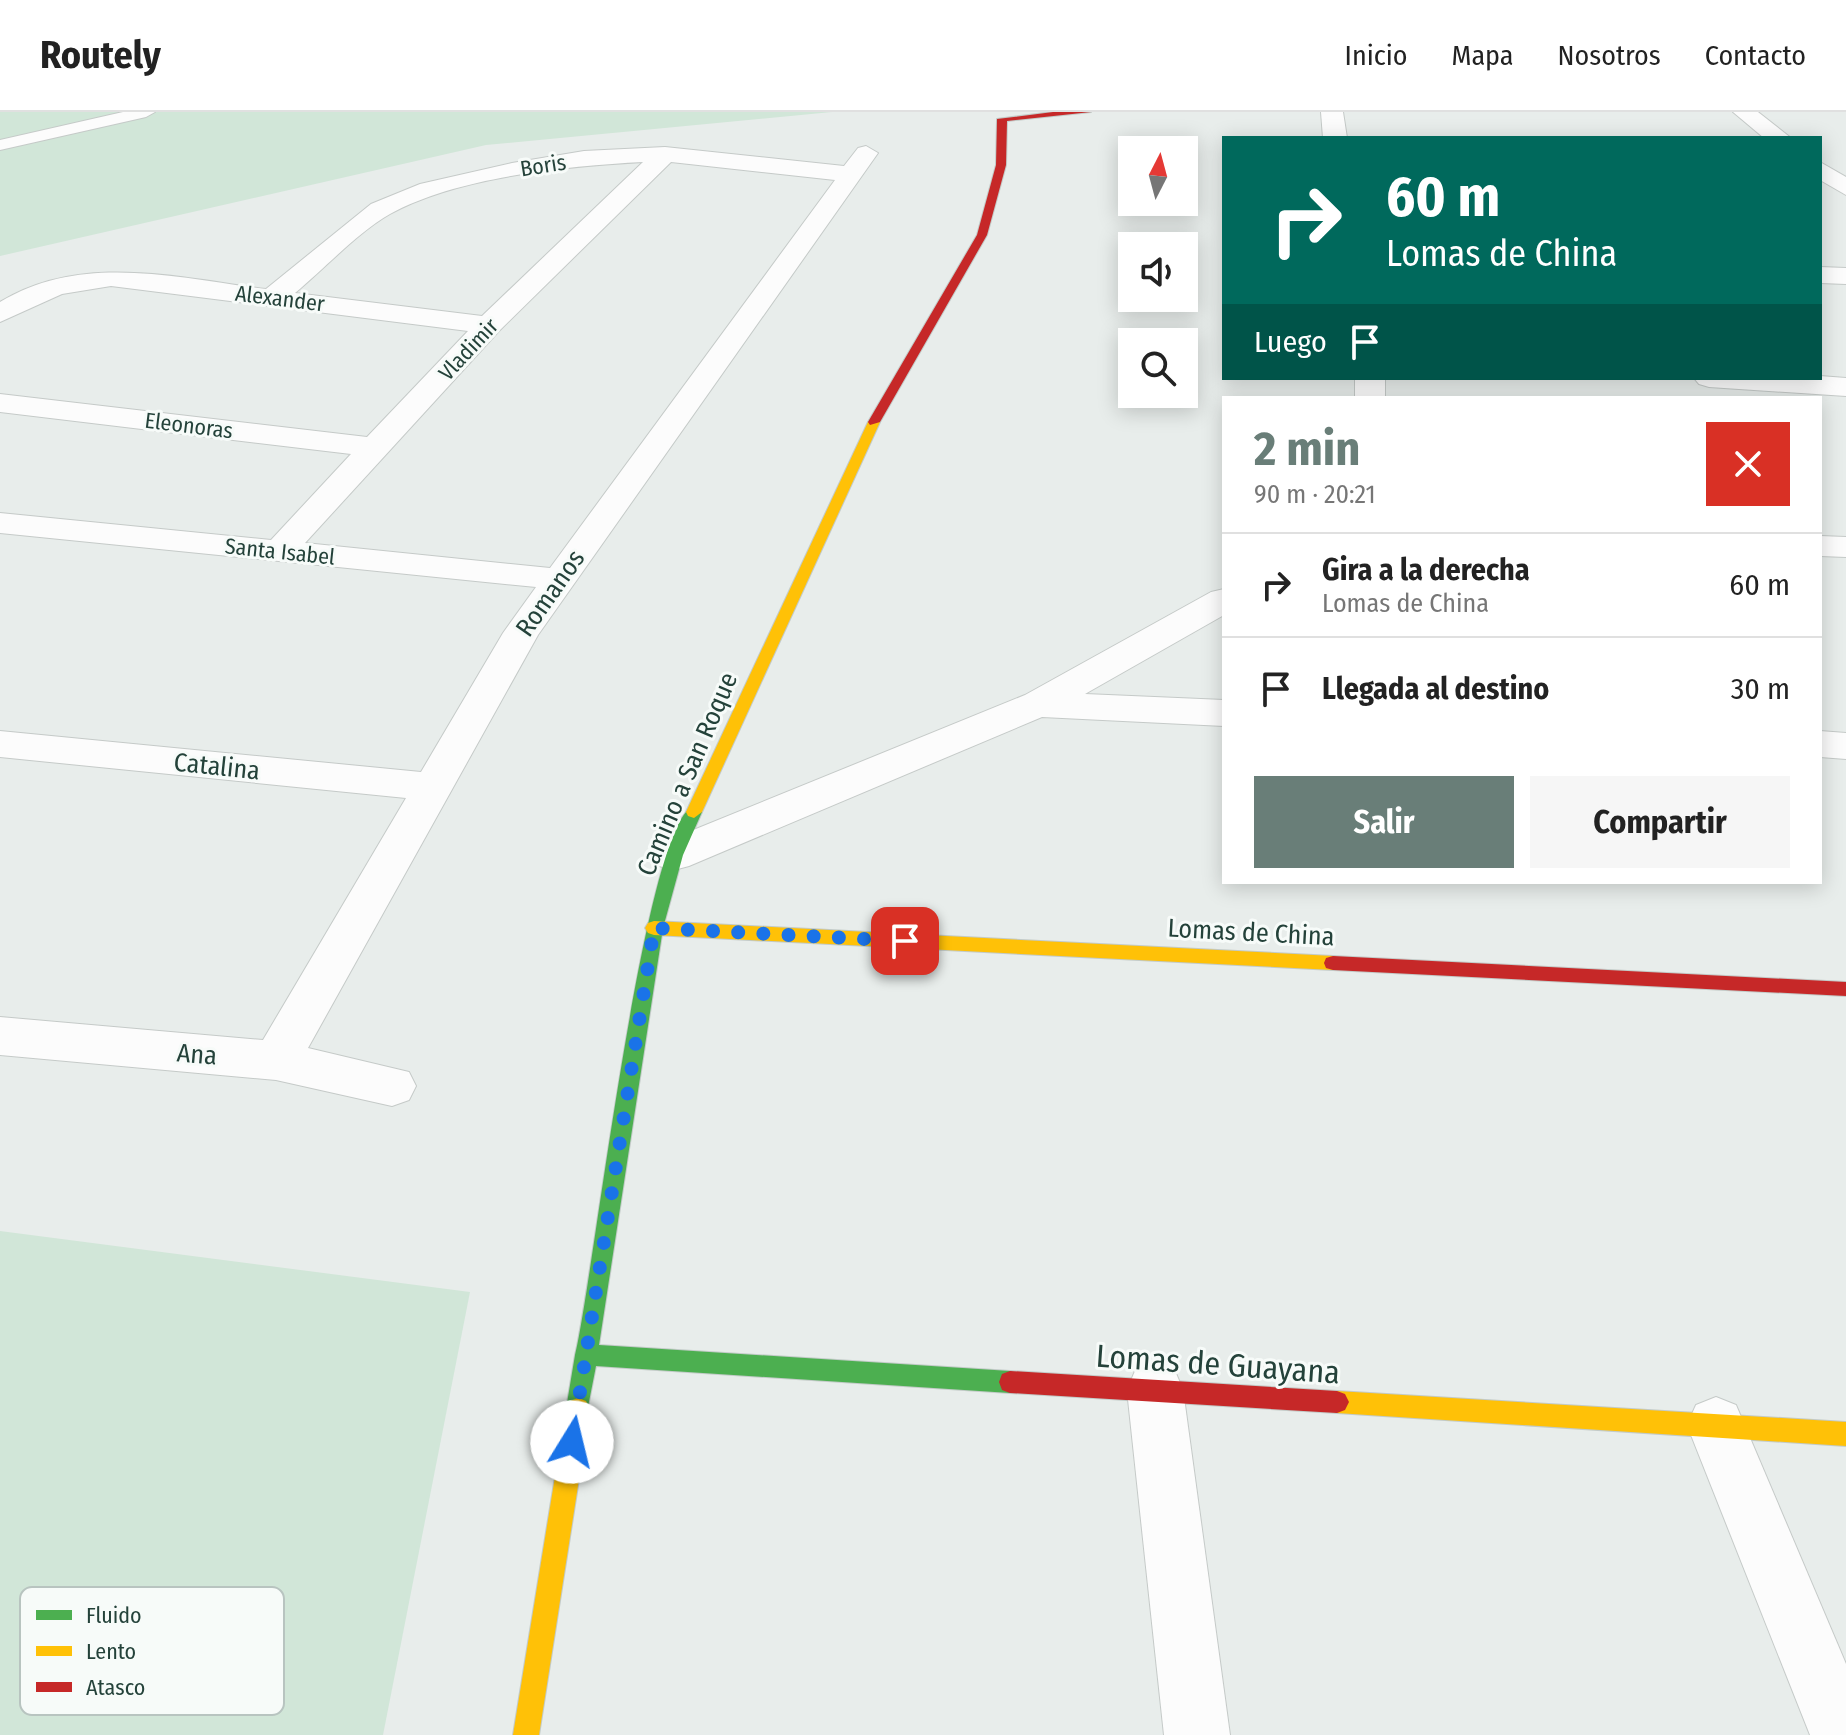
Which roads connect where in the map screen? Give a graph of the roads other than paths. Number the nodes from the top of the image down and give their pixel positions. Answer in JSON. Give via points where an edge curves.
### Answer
{"nodes":[{"id":1,"x":146,"y":112,"type":"edge"},
{"id":2,"x":1086,"y":112,"type":"edge"},
{"id":3,"x":1332,"y":112,"type":"edge"},
{"id":4,"x":1744,"y":112,"type":"edge"},
{"id":5,"x":999,"y":115,"type":"edge"},
{"id":6,"x":1335,"y":136,"type":"edge"},
{"id":7,"x":1776,"y":136,"type":"edge"},
{"id":8,"x":0,"y":145,"type":"edge"},
{"id":9,"x":665,"y":154,"type":"junction"},
{"id":10,"x":858,"y":163,"type":"joint"},
{"id":11,"x":1822,"y":275,"type":"edge"},
{"id":12,"x":1846,"y":276,"type":"edge"},
{"id":13,"x":273,"y":297,"type":"junction"},
{"id":14,"x":0,"y":314,"type":"edge"},
{"id":15,"x":489,"y":325,"type":"junction"},
{"id":16,"x":1739,"y":380,"type":"edge"},
{"id":17,"x":1846,"y":387,"type":"edge"},
{"id":18,"x":0,"y":403,"type":"edge"},
{"id":19,"x":377,"y":448,"type":"junction"},
{"id":20,"x":0,"y":523,"type":"edge"},
{"id":21,"x":1822,"y":546,"type":"edge"},
{"id":22,"x":1846,"y":547,"type":"edge"},
{"id":23,"x":279,"y":551,"type":"junction"},
{"id":24,"x":560,"y":579,"type":"junction"},
{"id":25,"x":1222,"y":601,"type":"edge"},
{"id":26,"x":1038,"y":704,"type":"junction"},
{"id":27,"x":1222,"y":713,"type":"edge"},
{"id":28,"x":0,"y":744,"type":"edge"},
{"id":29,"x":1822,"y":744,"type":"edge"},
{"id":30,"x":1846,"y":746,"type":"edge"},
{"id":31,"x":433,"y":787,"type":"junction"},
{"id":32,"x":674,"y":855,"type":"junction"},
{"id":33,"x":654,"y":928,"type":"junction"},
{"id":34,"x":1846,"y":989,"type":"edge"},
{"id":35,"x":0,"y":1036,"type":"edge"},
{"id":36,"x":276,"y":1061,"type":"junction"},
{"id":37,"x":392,"y":1086,"type":"dead end"},
{"id":38,"x":586,"y":1355,"type":"junction"},
{"id":39,"x":1155,"y":1390,"type":"junction"},
{"id":40,"x":1716,"y":1425,"type":"junction"},
{"id":41,"x":1846,"y":1434,"type":"edge"},
{"id":42,"x":526,"y":1735,"type":"edge"},
{"id":43,"x":1197,"y":1735,"type":"edge"},
{"id":44,"x":1843,"y":1735,"type":"edge"}],
"edges":[{"from":1,"to":8,"type":"lane"},
{"from":2,"to":5,"type":"street"},
{"from":3,"to":6,"type":"street"},
{"from":4,"to":7,"type":"street"},
{"from":5,"to":32,"type":"street","name":"Camino a San Roque","via":[[1001,165],[982,235],[868,433]]},
{"from":9,"to":10,"type":"street","name":"Boris"},
{"from":9,"to":13,"type":"street","name":"Boris","via":[[584,158],[429,189],[380,209]]},
{"from":9,"to":15,"type":"street","name":"Vladimir"},
{"from":10,"to":24,"type":"street","name":"Romanos"},
{"from":11,"to":12,"type":"street"},
{"from":13,"to":14,"type":"street","name":"Alexander","via":[[111,278],[69,281]]},
{"from":13,"to":15,"type":"street","name":"Alexander"},
{"from":15,"to":19,"type":"street","name":"Vladimir"},
{"from":16,"to":17,"type":"street"},
{"from":18,"to":19,"type":"street","name":"Eleonoras"},
{"from":19,"to":23,"type":"street","name":"Vladimir"},
{"from":20,"to":23,"type":"street","name":"Santa Isabel"},
{"from":21,"to":22,"type":"street"},
{"from":23,"to":24,"type":"street","name":"Santa Isabel"},
{"from":24,"to":31,"type":"street","name":"Romanos","via":[[521,633]]},
{"from":25,"to":26,"type":"street"},
{"from":26,"to":27,"type":"street"},
{"from":26,"to":32,"type":"street"},
{"from":28,"to":31,"type":"street","name":"Catalina"},
{"from":29,"to":30,"type":"street"},
{"from":31,"to":36,"type":"street","name":"Romanos"},
{"from":32,"to":33,"type":"street","name":"Camino a San Roque"},
{"from":33,"to":34,"type":"street","name":"Lomas de China"},
{"from":33,"to":38,"type":"street","name":"Camino a San Roque"},
{"from":35,"to":36,"type":"street","name":"Ana"},
{"from":36,"to":37,"type":"street","name":"Ana"},
{"from":38,"to":39,"type":"street","name":"Lomas de Guayana"},
{"from":38,"to":42,"type":"street","name":"Camino a San Roque"},
{"from":39,"to":40,"type":"street","name":"Lomas de Guayana"},
{"from":39,"to":43,"type":"street"},
{"from":40,"to":41,"type":"street","name":"Lomas de Guayana"},
{"from":40,"to":44,"type":"street"}]}
